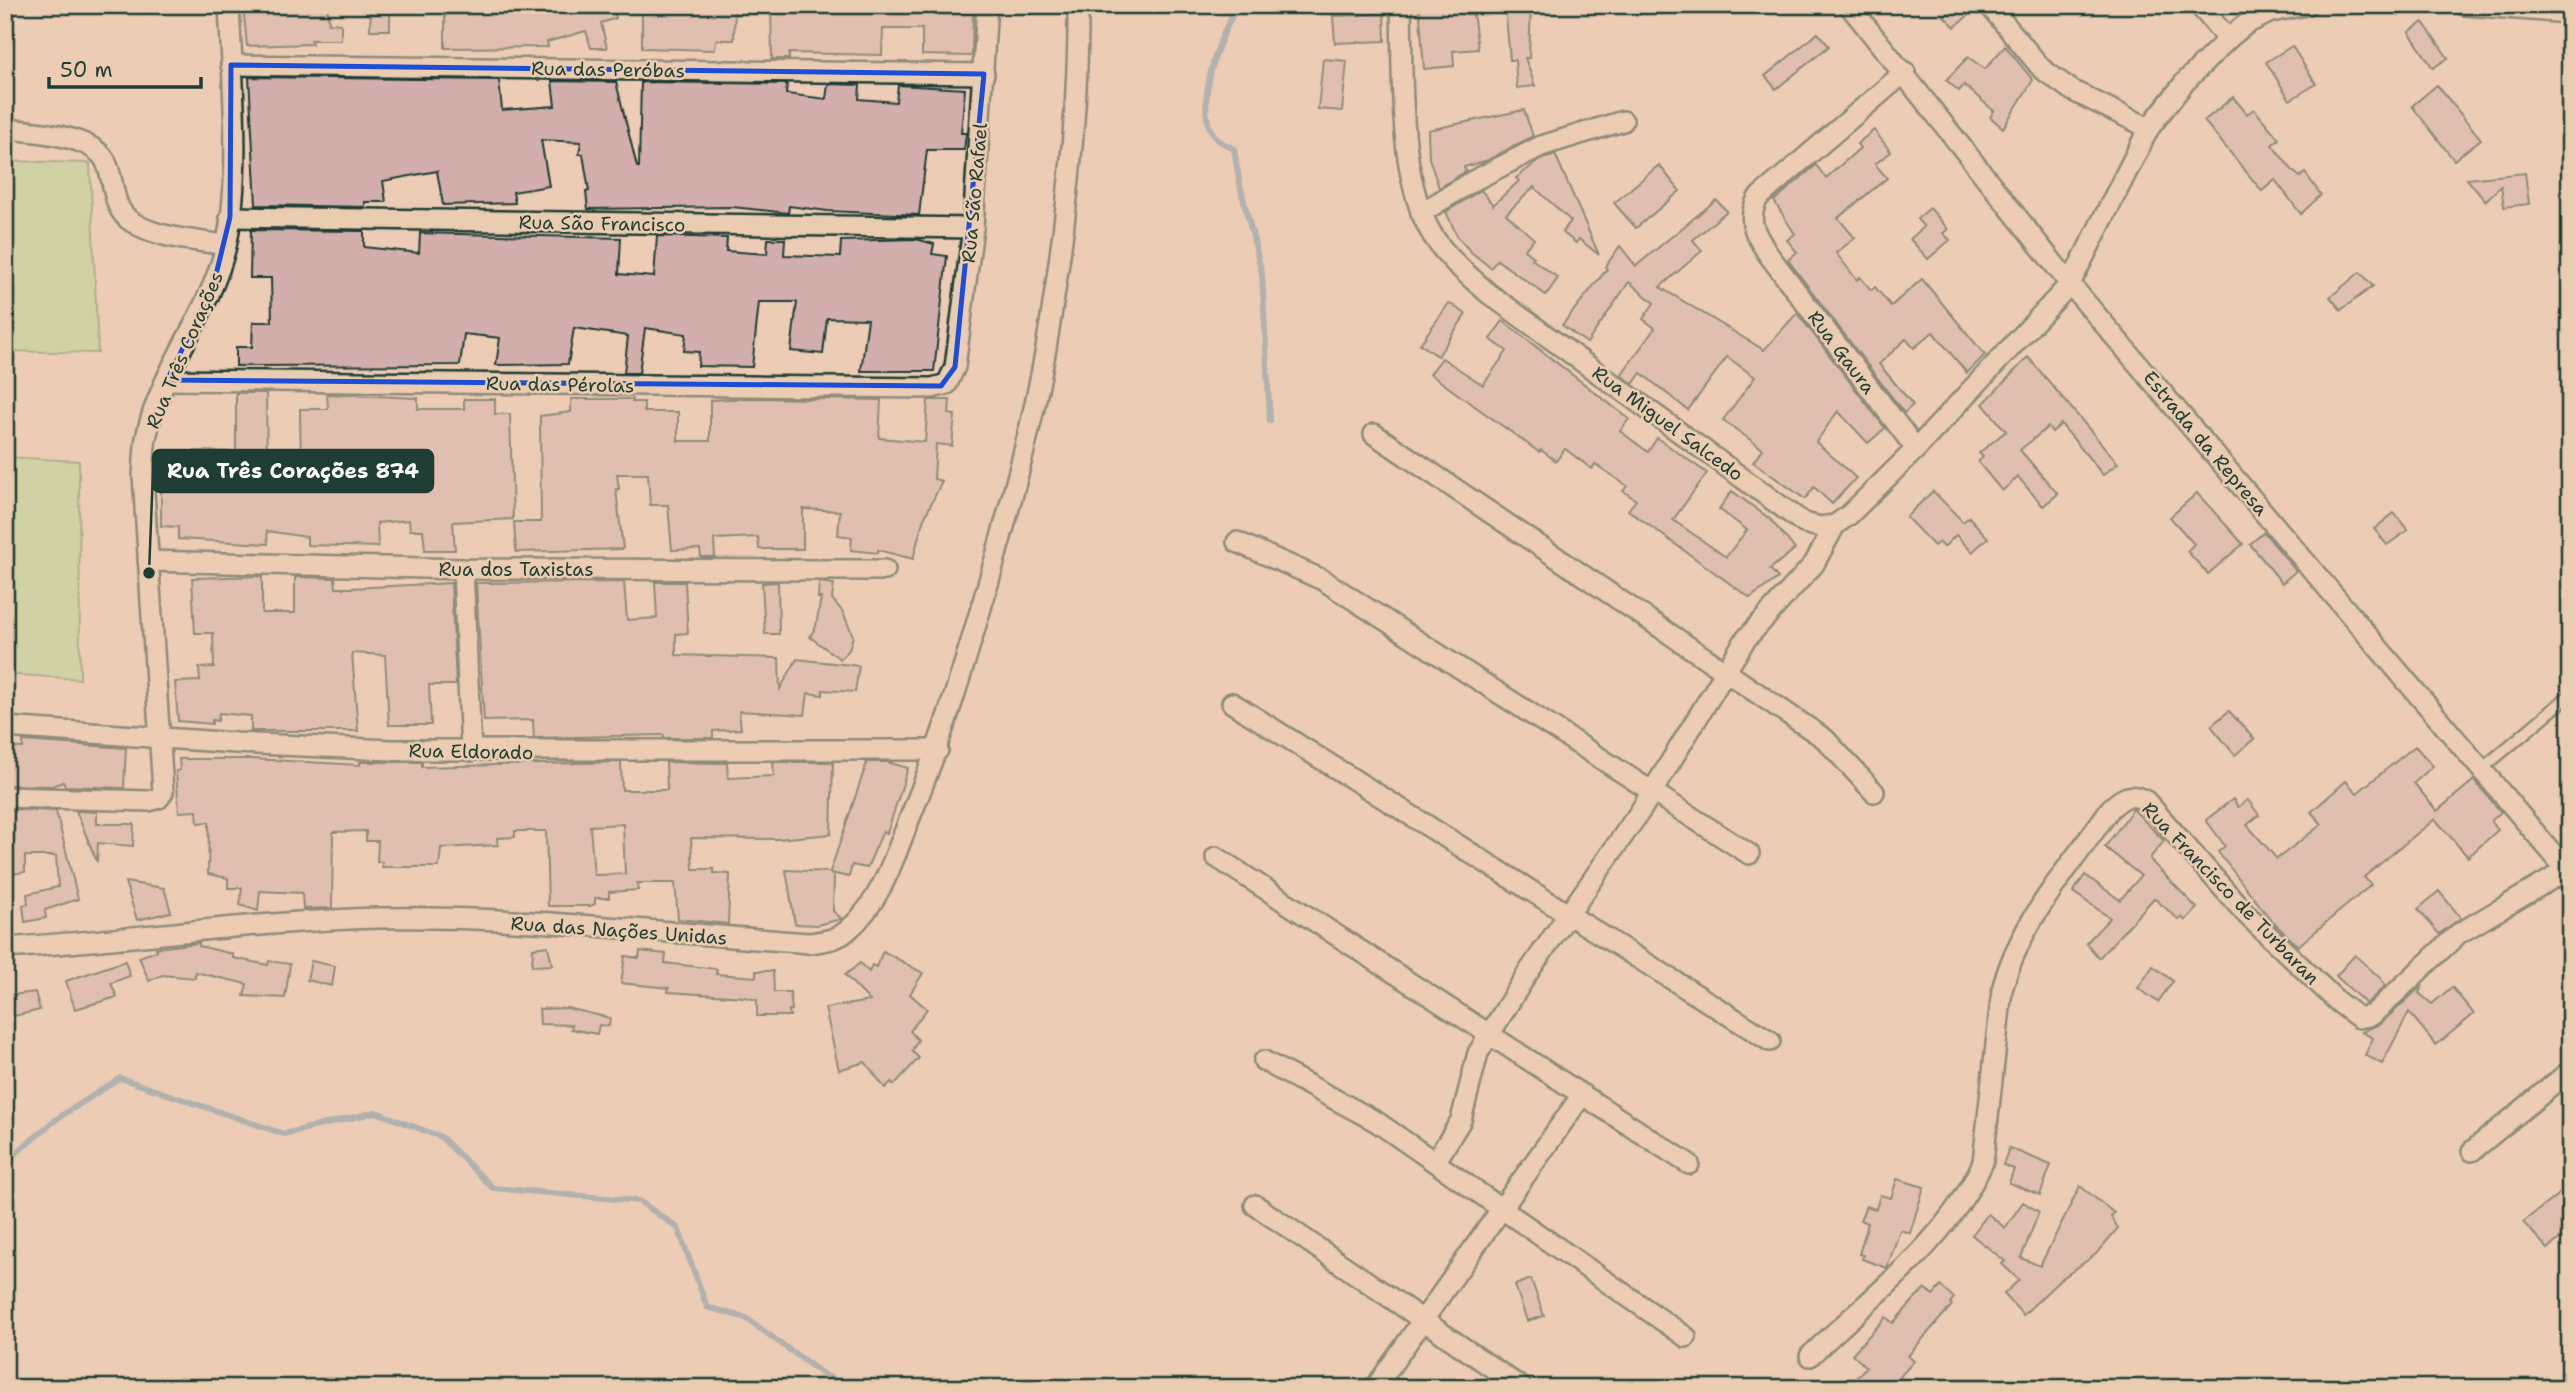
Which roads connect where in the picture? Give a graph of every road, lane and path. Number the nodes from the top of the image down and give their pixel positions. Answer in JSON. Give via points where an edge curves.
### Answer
{"nodes":[{"id":1,"x":229,"y":5,"type":"edge"},
{"id":2,"x":988,"y":5,"type":"edge"},
{"id":3,"x":1077,"y":5,"type":"edge"},
{"id":4,"x":1401,"y":5,"type":"edge"},
{"id":5,"x":1849,"y":5,"type":"edge"},
{"id":6,"x":1989,"y":5,"type":"edge"},
{"id":7,"x":2199,"y":5,"type":"edge"},
{"id":8,"x":2306,"y":5,"type":"edge"},
{"id":9,"x":2465,"y":5,"type":"edge"},
{"id":10,"x":2570,"y":13,"type":"edge"},
{"id":11,"x":2228,"y":39,"type":"junction"},
{"id":12,"x":231,"y":65,"type":"junction"},
{"id":13,"x":1905,"y":72,"type":"junction"},
{"id":14,"x":984,"y":74,"type":"junction"},
{"id":15,"x":1623,"y":121,"type":"dead end"},
{"id":16,"x":2149,"y":128,"type":"junction"},
{"id":17,"x":5,"y":129,"type":"edge"},
{"id":18,"x":1421,"y":213,"type":"junction"},
{"id":19,"x":230,"y":217,"type":"junction"},
{"id":20,"x":973,"y":228,"type":"junction"},
{"id":21,"x":226,"y":245,"type":"junction"},
{"id":22,"x":2070,"y":284,"type":"junction"},
{"id":23,"x":167,"y":380,"type":"junction"},
{"id":24,"x":951,"y":380,"type":"joint"},
{"id":25,"x":1374,"y":434,"type":"dead end"},
{"id":26,"x":1916,"y":449,"type":"junction"},
{"id":27,"x":1835,"y":525,"type":"junction"},
{"id":28,"x":1237,"y":542,"type":"dead end"},
{"id":29,"x":148,"y":561,"type":"junction"},
{"id":30,"x":463,"y":569,"type":"junction"},
{"id":31,"x":885,"y":570,"type":"dead end"},
{"id":32,"x":1726,"y":672,"type":"junction"},
{"id":33,"x":2570,"y":695,"type":"edge"},
{"id":34,"x":1232,"y":703,"type":"dead end"},
{"id":35,"x":5,"y":727,"type":"edge"},
{"id":36,"x":158,"y":738,"type":"junction"},
{"id":37,"x":937,"y":750,"type":"junction"},
{"id":38,"x":471,"y":751,"type":"junction"},
{"id":39,"x":2483,"y":768,"type":"junction"},
{"id":40,"x":1653,"y":792,"type":"junction"},
{"id":41,"x":1874,"y":792,"type":"dead end"},
{"id":42,"x":5,"y":797,"type":"edge"},
{"id":43,"x":1749,"y":854,"type":"dead end"},
{"id":44,"x":1216,"y":857,"type":"dead end"},
{"id":45,"x":2568,"y":872,"type":"edge"},
{"id":46,"x":1568,"y":915,"type":"junction"},
{"id":47,"x":5,"y":948,"type":"edge"},
{"id":48,"x":1489,"y":1035,"type":"junction"},
{"id":49,"x":1770,"y":1041,"type":"dead end"},
{"id":50,"x":1264,"y":1061,"type":"dead end"},
{"id":51,"x":2570,"y":1071,"type":"edge"},
{"id":52,"x":1582,"y":1095,"type":"junction"},
{"id":53,"x":2472,"y":1150,"type":"dead end"},
{"id":54,"x":1436,"y":1161,"type":"junction"},
{"id":55,"x":1689,"y":1164,"type":"dead end"},
{"id":56,"x":1255,"y":1205,"type":"dead end"},
{"id":57,"x":1502,"y":1208,"type":"junction"},
{"id":58,"x":1423,"y":1320,"type":"junction"},
{"id":59,"x":1686,"y":1337,"type":"dead end"},
{"id":60,"x":1810,"y":1356,"type":"dead end"},
{"id":61,"x":1375,"y":1388,"type":"edge"},
{"id":62,"x":1522,"y":1388,"type":"edge"}],
"edges":[{"from":1,"to":12,"type":"street","name":"Rua Três Corações"},
{"from":2,"to":14,"type":"street","name":"Rua São Rafael"},
{"from":3,"to":37,"type":"street","name":"Rua das Nações Unidas","via":[[1069,156],[1046,347],[1016,484]]},
{"from":4,"to":18,"type":"street","name":"Rua Miguel Salcedo","via":[[1406,148]]},
{"from":5,"to":13,"type":"street","name":"Estrada da Represa"},
{"from":6,"to":16,"type":"street","via":[[2042,69],[2073,91]]},
{"from":7,"to":11,"type":"street"},
{"from":8,"to":11,"type":"street","via":[[2271,12]]},
{"from":9,"to":10,"type":"street"},
{"from":11,"to":16,"type":"street","via":[[2185,82]]},
{"from":12,"to":14,"type":"street","name":"Rua das Peróbas"},
{"from":12,"to":19,"type":"street","name":"Rua Três Corações"},
{"from":13,"to":22,"type":"street","name":"Estrada da Represa"},
{"from":13,"to":26,"type":"street","name":"Rua Gaura","via":[[1758,198],[1751,220],[1768,254]]},
{"from":14,"to":20,"type":"street","name":"Rua São Rafael"},
{"from":15,"to":18,"type":"street","via":[[1541,146]]},
{"from":16,"to":22,"type":"street"},
{"from":17,"to":21,"type":"street","via":[[52,134],[97,150],[106,161],[115,199],[131,222]]},
{"from":18,"to":27,"type":"street","name":"Rua Miguel Salcedo","via":[[1455,264],[1488,293],[1804,523]]},
{"from":19,"to":20,"type":"street","name":"Rua São Francisco"},
{"from":19,"to":21,"type":"street","name":"Rua Três Corações"},
{"from":20,"to":24,"type":"street","name":"Rua São Rafael"},
{"from":21,"to":23,"type":"street","name":"Rua Três Corações","via":[[214,286]]},
{"from":22,"to":26,"type":"street"},
{"from":22,"to":39,"type":"street","name":"Estrada da Represa"},
{"from":23,"to":24,"type":"street","name":"Rua das Pérolas","via":[[932,388]]},
{"from":23,"to":29,"type":"street","name":"Rua Três Corações","via":[[146,439]]},
{"from":25,"to":32,"type":"street"},
{"from":26,"to":27,"type":"street"},
{"from":27,"to":32,"type":"street","via":[[1814,564],[1745,640]]},
{"from":28,"to":40,"type":"street","via":[[1323,580]]},
{"from":29,"to":30,"type":"street","name":"Rua dos Taxistas"},
{"from":29,"to":36,"type":"street","name":"Rua Três Corações"},
{"from":30,"to":31,"type":"street","name":"Rua dos Taxistas"},
{"from":30,"to":38,"type":"street"},
{"from":32,"to":40,"type":"street"},
{"from":32,"to":41,"type":"street","via":[[1825,739]]},
{"from":33,"to":39,"type":"lane"},
{"from":34,"to":46,"type":"street"},
{"from":35,"to":36,"type":"street","name":"Rua Eldorado"},
{"from":36,"to":38,"type":"street","name":"Rua Eldorado"},
{"from":36,"to":42,"type":"street","name":"Rua Três Corações","via":[[163,792],[159,798]]},
{"from":37,"to":38,"type":"street","name":"Rua Eldorado"},
{"from":37,"to":47,"type":"street","name":"Rua das Nações Unidas","via":[[886,879],[848,931],[831,941],[381,918]]},
{"from":39,"to":45,"type":"street","name":"Estrada da Represa"},
{"from":40,"to":43,"type":"street"},
{"from":40,"to":46,"type":"street"},
{"from":44,"to":48,"type":"street"},
{"from":45,"to":60,"type":"street","name":"Rua Francisco de Turbaran","via":[[2458,934],[2372,1015],[2359,1018],[2246,914],[2146,801],[2136,795],[2124,797],[2110,809],[2024,932],[2009,963],[1983,1162],[1973,1186],[1945,1226]]},
{"from":46,"to":48,"type":"street"},
{"from":46,"to":49,"type":"street"},
{"from":48,"to":52,"type":"street"},
{"from":48,"to":54,"type":"street","via":[[1478,1054],[1461,1120]]},
{"from":50,"to":54,"type":"street","via":[[1377,1122]]},
{"from":51,"to":53,"type":"street"},
{"from":52,"to":55,"type":"street"},
{"from":52,"to":57,"type":"street"},
{"from":54,"to":57,"type":"street"},
{"from":56,"to":58,"type":"street"},
{"from":57,"to":58,"type":"street"},
{"from":57,"to":59,"type":"street"},
{"from":58,"to":61,"type":"street"},
{"from":58,"to":62,"type":"street"}]}
